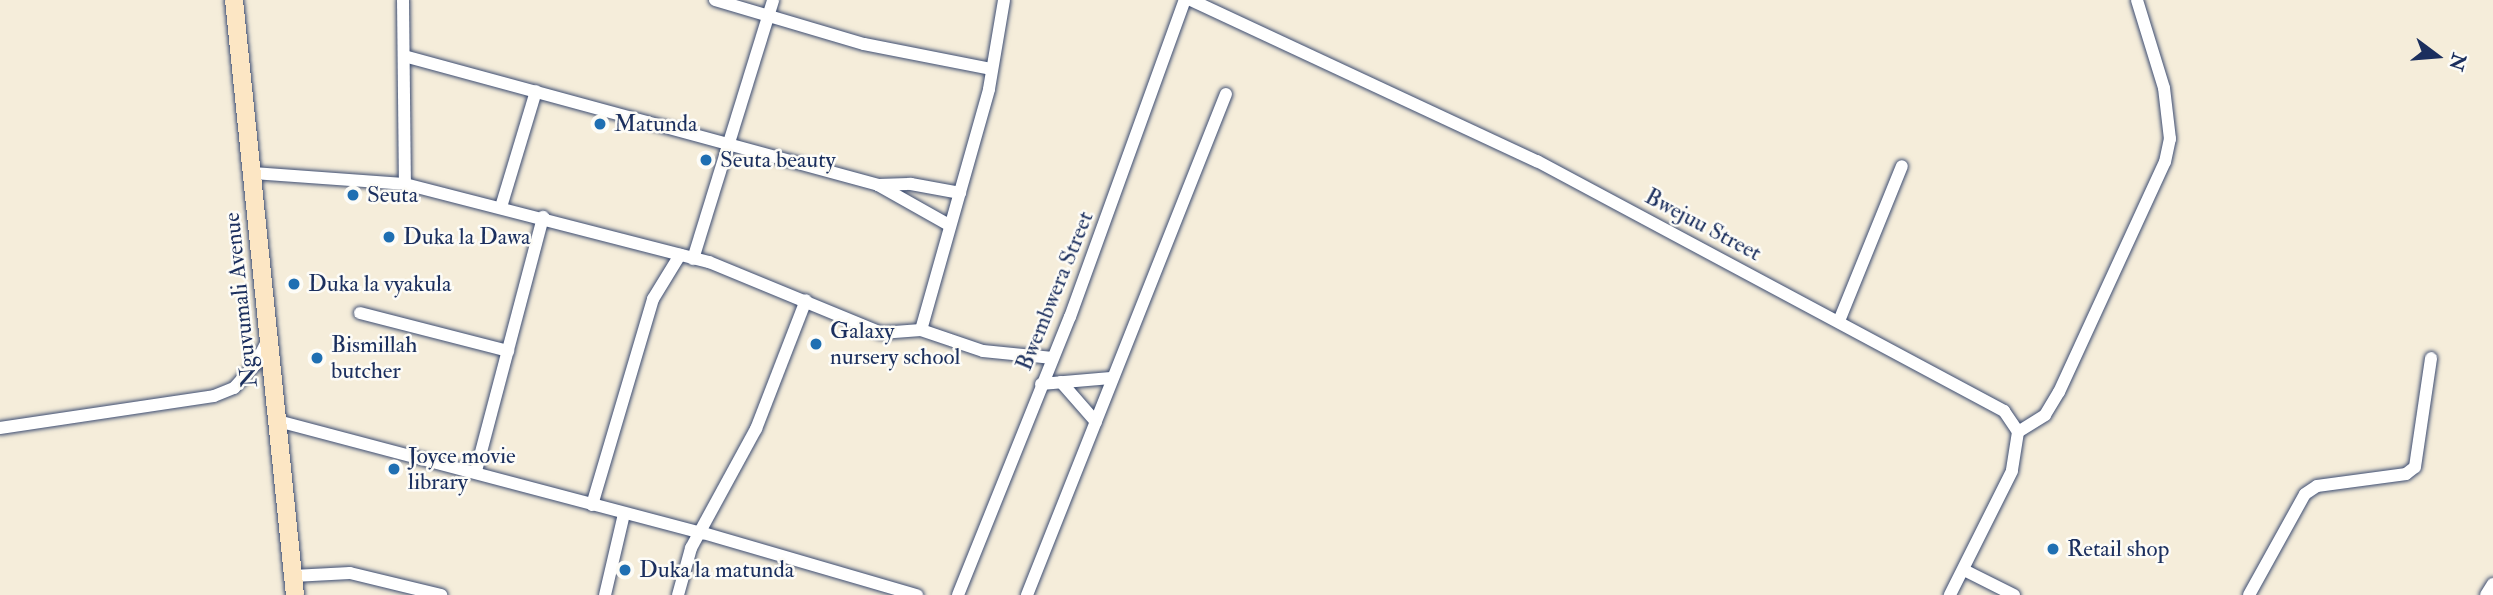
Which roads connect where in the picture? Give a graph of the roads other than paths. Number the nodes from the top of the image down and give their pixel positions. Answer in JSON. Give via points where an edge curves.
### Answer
{"nodes":[{"id":1,"x":234,"y":0,"type":"edge"},
{"id":2,"x":403,"y":0,"type":"edge"},
{"id":3,"x":715,"y":0,"type":"edge"},
{"id":4,"x":773,"y":0,"type":"edge"},
{"id":5,"x":1004,"y":0,"type":"edge"},
{"id":6,"x":1185,"y":0,"type":"edge"},
{"id":7,"x":1191,"y":0,"type":"edge"},
{"id":8,"x":2137,"y":0,"type":"edge"},
{"id":9,"x":769,"y":13,"type":"junction"},
{"id":10,"x":404,"y":56,"type":"junction"},
{"id":11,"x":990,"y":69,"type":"junction"},
{"id":12,"x":536,"y":91,"type":"junction"},
{"id":13,"x":1226,"y":94,"type":"dead end"},
{"id":14,"x":729,"y":141,"type":"junction"},
{"id":15,"x":1902,"y":166,"type":"dead end"},
{"id":16,"x":252,"y":173,"type":"junction"},
{"id":17,"x":405,"y":184,"type":"junction"},
{"id":18,"x":877,"y":185,"type":"junction"},
{"id":19,"x":960,"y":193,"type":"junction"},
{"id":20,"x":501,"y":207,"type":"junction"},
{"id":21,"x":542,"y":217,"type":"junction"},
{"id":22,"x":949,"y":225,"type":"junction"},
{"id":23,"x":687,"y":257,"type":"junction"},
{"id":24,"x":806,"y":300,"type":"junction"},
{"id":25,"x":360,"y":313,"type":"dead end"},
{"id":26,"x":1839,"y":321,"type":"junction"},
{"id":27,"x":921,"y":330,"type":"junction"},
{"id":28,"x":270,"y":335,"type":"junction"},
{"id":29,"x":508,"y":351,"type":"junction"},
{"id":30,"x":1053,"y":358,"type":"junction"},
{"id":31,"x":2431,"y":358,"type":"dead end"},
{"id":32,"x":1111,"y":378,"type":"junction"},
{"id":33,"x":1061,"y":383,"type":"junction"},
{"id":34,"x":1041,"y":384,"type":"junction"},
{"id":35,"x":278,"y":421,"type":"junction"},
{"id":36,"x":1096,"y":422,"type":"junction"},
{"id":37,"x":0,"y":428,"type":"edge"},
{"id":38,"x":2018,"y":432,"type":"junction"},
{"id":39,"x":477,"y":471,"type":"junction"},
{"id":40,"x":592,"y":505,"type":"junction"},
{"id":41,"x":624,"y":514,"type":"junction"},
{"id":42,"x":703,"y":533,"type":"junction"},
{"id":43,"x":1964,"y":570,"type":"junction"},
{"id":44,"x":293,"y":576,"type":"junction"},
{"id":45,"x":2493,"y":584,"type":"edge"},
{"id":46,"x":295,"y":595,"type":"edge"},
{"id":47,"x":442,"y":595,"type":"edge"},
{"id":48,"x":605,"y":595,"type":"edge"},
{"id":49,"x":678,"y":595,"type":"edge"},
{"id":50,"x":918,"y":595,"type":"edge"},
{"id":51,"x":958,"y":595,"type":"edge"},
{"id":52,"x":1027,"y":595,"type":"edge"},
{"id":53,"x":1951,"y":595,"type":"edge"},
{"id":54,"x":2014,"y":595,"type":"edge"},
{"id":55,"x":2249,"y":595,"type":"edge"},
{"id":56,"x":2487,"y":595,"type":"edge"}],
"edges":[{"from":1,"to":16,"type":"street","name":"Nguvumali Avenue"},
{"from":2,"to":10,"type":"street"},
{"from":3,"to":9,"type":"street"},
{"from":4,"to":9,"type":"street"},
{"from":5,"to":11,"type":"street"},
{"from":6,"to":30,"type":"street","name":"Bwembwera Street"},
{"from":7,"to":26,"type":"street","name":"Bwejuu Street","via":[[1537,161]]},
{"from":8,"to":38,"type":"street","via":[[2164,88],[2171,139],[2165,162],[2059,392],[2045,415]]},
{"from":9,"to":11,"type":"street","via":[[864,44]]},
{"from":9,"to":14,"type":"street"},
{"from":10,"to":12,"type":"street"},
{"from":10,"to":17,"type":"street"},
{"from":11,"to":19,"type":"street"},
{"from":12,"to":14,"type":"street"},
{"from":12,"to":20,"type":"street"},
{"from":13,"to":32,"type":"street"},
{"from":14,"to":18,"type":"street"},
{"from":14,"to":23,"type":"street"},
{"from":15,"to":26,"type":"street"},
{"from":16,"to":17,"type":"street"},
{"from":16,"to":28,"type":"street","name":"Nguvumali Avenue"},
{"from":17,"to":20,"type":"street"},
{"from":18,"to":19,"type":"street","via":[[911,184]]},
{"from":18,"to":22,"type":"street"},
{"from":19,"to":22,"type":"street"},
{"from":20,"to":21,"type":"street"},
{"from":21,"to":23,"type":"street"},
{"from":21,"to":29,"type":"street"},
{"from":22,"to":27,"type":"street"},
{"from":23,"to":24,"type":"street"},
{"from":23,"to":40,"type":"street","via":[[653,299]]},
{"from":24,"to":27,"type":"street","via":[[881,333]]},
{"from":24,"to":42,"type":"street","via":[[769,398]]},
{"from":25,"to":29,"type":"street"},
{"from":26,"to":38,"type":"street","name":"Bwejuu Street","via":[[2004,411]]},
{"from":27,"to":30,"type":"street","via":[[983,351]]},
{"from":28,"to":35,"type":"street","name":"Nguvumali Avenue"},
{"from":28,"to":37,"type":"street","via":[[248,373],[234,388],[214,396]]},
{"from":29,"to":39,"type":"street"},
{"from":30,"to":34,"type":"street","name":"Bwembwera Street"},
{"from":31,"to":55,"type":"street","via":[[2415,467],[2406,474],[2317,486],[2305,494]]},
{"from":32,"to":33,"type":"street"},
{"from":32,"to":36,"type":"street"},
{"from":33,"to":34,"type":"street"},
{"from":33,"to":36,"type":"street"},
{"from":34,"to":51,"type":"street","name":"Bwembwera Street"},
{"from":35,"to":39,"type":"street"},
{"from":35,"to":44,"type":"street","name":"Nguvumali Avenue"},
{"from":36,"to":52,"type":"street"},
{"from":38,"to":43,"type":"street","via":[[2012,471]]},
{"from":39,"to":40,"type":"street"},
{"from":40,"to":41,"type":"street"},
{"from":41,"to":42,"type":"street"},
{"from":41,"to":48,"type":"street"},
{"from":42,"to":49,"type":"street","via":[[691,548]]},
{"from":42,"to":50,"type":"street"},
{"from":43,"to":53,"type":"street"},
{"from":43,"to":54,"type":"street"},
{"from":44,"to":46,"type":"street","name":"Nguvumali Avenue"},
{"from":44,"to":47,"type":"street","via":[[350,573]]},
{"from":45,"to":56,"type":"street"}]}
